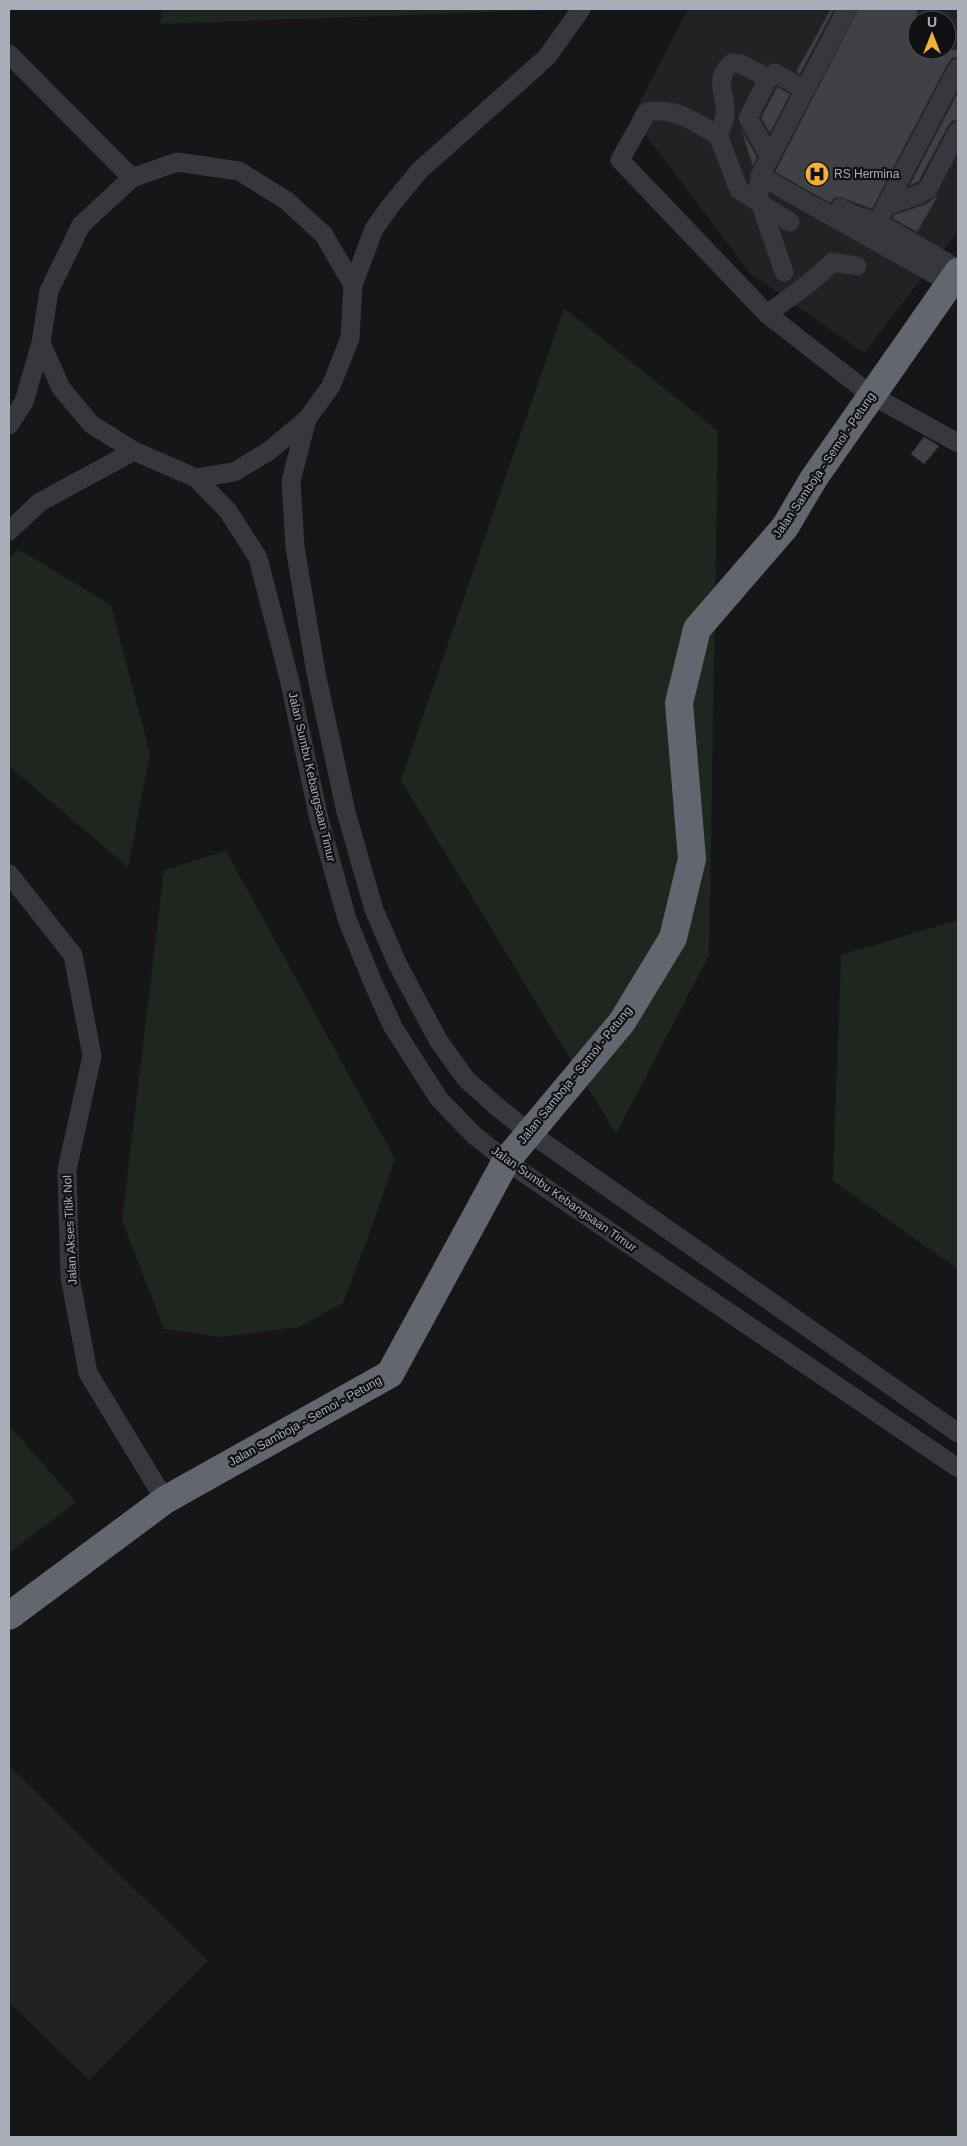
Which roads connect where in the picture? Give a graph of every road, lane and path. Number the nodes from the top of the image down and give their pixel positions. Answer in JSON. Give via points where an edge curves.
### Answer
{"nodes":[{"id":1,"x":581,"y":9,"type":"edge"},
{"id":2,"x":847,"y":9,"type":"edge"},
{"id":3,"x":9,"y":54,"type":"edge"},
{"id":4,"x":958,"y":69,"type":"edge"},
{"id":5,"x":760,"y":74,"type":"dead end"},
{"id":6,"x":805,"y":90,"type":"junction"},
{"id":7,"x":958,"y":131,"type":"edge"},
{"id":8,"x":718,"y":135,"type":"junction"},
{"id":9,"x":770,"y":157,"type":"junction"},
{"id":10,"x":132,"y":178,"type":"junction"},
{"id":11,"x":759,"y":181,"type":"junction"},
{"id":12,"x":795,"y":183,"type":"dead end"},
{"id":13,"x":790,"y":222,"type":"dead end"},
{"id":14,"x":877,"y":222,"type":"junction"},
{"id":15,"x":857,"y":266,"type":"dead end"},
{"id":16,"x":951,"y":272,"type":"edge"},
{"id":17,"x":353,"y":285,"type":"junction"},
{"id":18,"x":768,"y":314,"type":"junction"},
{"id":19,"x":41,"y":343,"type":"junction"},
{"id":20,"x":871,"y":395,"type":"junction"},
{"id":21,"x":307,"y":419,"type":"junction"},
{"id":22,"x":9,"y":425,"type":"edge"},
{"id":23,"x":958,"y":443,"type":"edge"},
{"id":24,"x":134,"y":452,"type":"junction"},
{"id":25,"x":196,"y":478,"type":"junction"},
{"id":26,"x":9,"y":531,"type":"edge"},
{"id":27,"x":9,"y":874,"type":"edge"},
{"id":28,"x":530,"y":1133,"type":"junction"},
{"id":29,"x":506,"y":1161,"type":"junction"},
{"id":30,"x":958,"y":1433,"type":"edge"},
{"id":31,"x":958,"y":1468,"type":"edge"},
{"id":32,"x":165,"y":1500,"type":"junction"},
{"id":33,"x":9,"y":1616,"type":"edge"}],
"edges":[{"from":1,"to":17,"type":"street","name":"Jalan Sumbu Kebangsaan Timur","via":[[547,57],[420,170],[391,205],[374,229]]},
{"from":2,"to":6,"type":"street"},
{"from":3,"to":10,"type":"street"},
{"from":4,"to":14,"type":"street"},
{"from":5,"to":8,"type":"street","via":[[741,64],[732,63],[725,69],[721,79],[725,116]]},
{"from":6,"to":9,"type":"street"},
{"from":6,"to":9,"type":"street","via":[[775,73],[769,77],[748,118]]},
{"from":7,"to":14,"type":"street","via":[[928,189]]},
{"from":8,"to":13,"type":"street","via":[[739,190]]},
{"from":8,"to":18,"type":"street","via":[[676,113],[662,110],[647,112],[620,160]]},
{"from":9,"to":11,"type":"street"},
{"from":10,"to":17,"type":"street","via":[[178,162],[239,172],[287,201],[324,235]]},
{"from":10,"to":19,"type":"street","via":[[81,225],[49,290]]},
{"from":11,"to":14,"type":"street"},
{"from":11,"to":18,"type":"street","bridge":true,"via":[[759,199],[784,272],[782,290]]},
{"from":12,"to":14,"type":"street","via":[[854,215]]},
{"from":14,"to":16,"type":"street","via":[[908,249]]},
{"from":15,"to":18,"type":"street","via":[[833,262]]},
{"from":16,"to":20,"type":"highway","name":"Jalan Samboja - Semoi - Petung"},
{"from":17,"to":21,"type":"street","name":"Jalan Sumbu Kebangsaan Timur","via":[[350,338],[330,386]]},
{"from":18,"to":20,"type":"street"},
{"from":19,"to":22,"type":"street","via":[[24,402]]},
{"from":19,"to":24,"type":"street","name":"Jalan Sumbu Kebangsaan Timur","via":[[61,388],[91,424]]},
{"from":20,"to":23,"type":"street"},
{"from":20,"to":28,"type":"highway","name":"Jalan Samboja - Semoi - Petung","via":[[784,527],[697,629],[679,703],[692,859],[673,938],[622,1022]]},
{"from":21,"to":25,"type":"street","name":"Jalan Sumbu Kebangsaan Timur","via":[[269,451],[234,472]]},
{"from":21,"to":28,"type":"street","name":"Jalan Sumbu Kebangsaan Timur","via":[[291,481],[295,547],[316,673],[346,812],[374,910],[398,966],[438,1040],[466,1079]]},
{"from":24,"to":25,"type":"street","name":"Jalan Sumbu Kebangsaan Timur"},
{"from":24,"to":26,"type":"street","via":[[40,502]]},
{"from":25,"to":29,"type":"street","name":"Jalan Sumbu Kebangsaan Timur","via":[[228,511],[258,558],[289,678],[319,819],[347,919],[393,1028],[439,1099],[474,1135]]},
{"from":27,"to":32,"type":"street","name":"Jalan Akses Titik Nol","via":[[73,955],[92,1056],[67,1170],[70,1277],[88,1373]]},
{"from":28,"to":29,"type":"highway","name":"Jalan Samboja - Semoi - Petung"},
{"from":28,"to":30,"type":"street","name":"Jalan Sumbu Kebangsaan Timur"},
{"from":29,"to":31,"type":"street","name":"Jalan Sumbu Kebangsaan Timur"},
{"from":29,"to":32,"type":"highway","name":"Jalan Samboja - Semoi - Petung","via":[[390,1374]]},
{"from":32,"to":33,"type":"highway","name":"Jalan Samboja - Semoi - Petung"}]}
